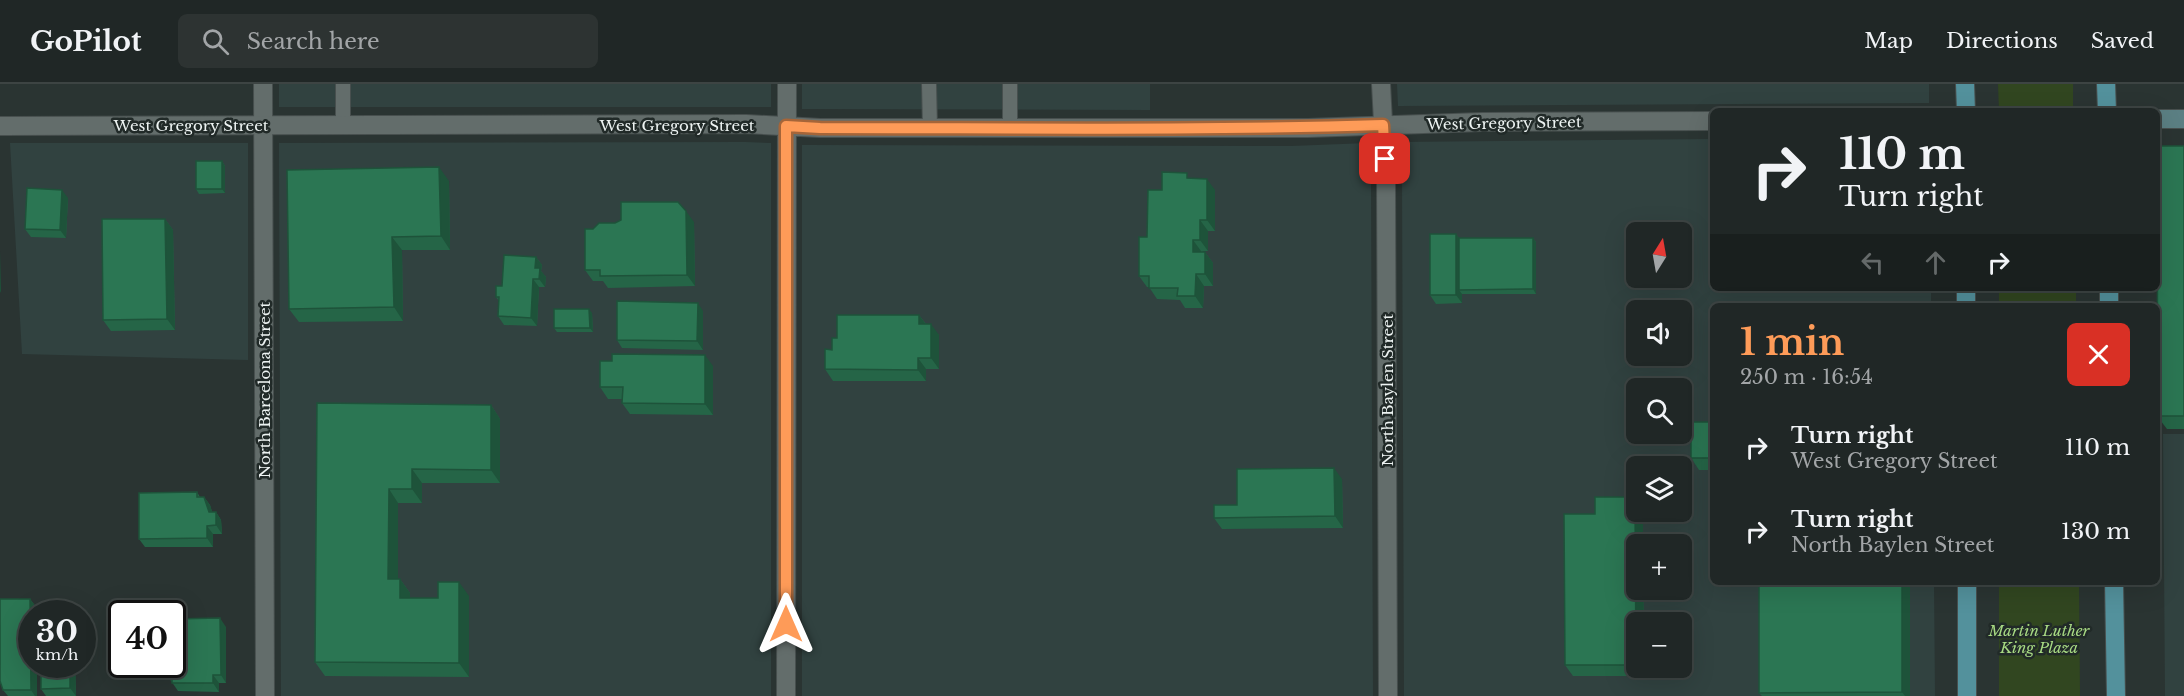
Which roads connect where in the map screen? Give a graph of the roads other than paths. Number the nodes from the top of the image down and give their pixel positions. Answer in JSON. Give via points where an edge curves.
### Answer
{"nodes":[{"id":1,"x":263,"y":84,"type":"edge"},
{"id":2,"x":343,"y":84,"type":"edge"},
{"id":3,"x":787,"y":84,"type":"edge"},
{"id":4,"x":929,"y":84,"type":"edge"},
{"id":5,"x":1010,"y":84,"type":"edge"},
{"id":6,"x":1381,"y":84,"type":"edge"},
{"id":7,"x":1965,"y":84,"type":"edge"},
{"id":8,"x":2106,"y":84,"type":"edge"},
{"id":9,"x":1965,"y":108,"type":"edge"},
{"id":10,"x":2107,"y":108,"type":"edge"},
{"id":11,"x":2160,"y":119,"type":"edge"},
{"id":12,"x":2184,"y":119,"type":"edge"},
{"id":13,"x":1710,"y":121,"type":"edge"},
{"id":14,"x":263,"y":125,"type":"junction"},
{"id":15,"x":343,"y":125,"type":"junction"},
{"id":16,"x":1383,"y":125,"type":"junction"},
{"id":17,"x":0,"y":126,"type":"edge"},
{"id":18,"x":786,"y":126,"type":"junction"},
{"id":19,"x":930,"y":128,"type":"junction"},
{"id":20,"x":1010,"y":128,"type":"junction"},
{"id":21,"x":1967,"y":585,"type":"edge"},
{"id":22,"x":2114,"y":585,"type":"edge"},
{"id":23,"x":265,"y":696,"type":"edge"},
{"id":24,"x":786,"y":696,"type":"edge"},
{"id":25,"x":1388,"y":696,"type":"edge"},
{"id":26,"x":1967,"y":696,"type":"edge"},
{"id":27,"x":2115,"y":696,"type":"edge"}],
"edges":[{"from":1,"to":14,"type":"street","name":"North Barcelona Street"},
{"from":2,"to":15,"type":"lane"},
{"from":3,"to":18,"type":"street"},
{"from":4,"to":19,"type":"lane"},
{"from":5,"to":20,"type":"lane"},
{"from":6,"to":16,"type":"street","name":"North Baylen Street"},
{"from":7,"to":9,"type":"main road"},
{"from":8,"to":10,"type":"main road"},
{"from":11,"to":12,"type":"main road"},
{"from":13,"to":16,"type":"street","name":"West Gregory Street"},
{"from":14,"to":15,"type":"street","name":"West Gregory Street"},
{"from":14,"to":17,"type":"street","name":"West Gregory Street"},
{"from":14,"to":23,"type":"street","name":"North Barcelona Street"},
{"from":15,"to":18,"type":"street","name":"West Gregory Street"},
{"from":16,"to":20,"type":"street","name":"West Gregory Street"},
{"from":16,"to":25,"type":"street","name":"North Baylen Street"},
{"from":18,"to":19,"type":"street","name":"West Gregory Street"},
{"from":18,"to":24,"type":"street"},
{"from":19,"to":20,"type":"street","name":"West Gregory Street"},
{"from":21,"to":26,"type":"main road"},
{"from":22,"to":27,"type":"main road"}]}
